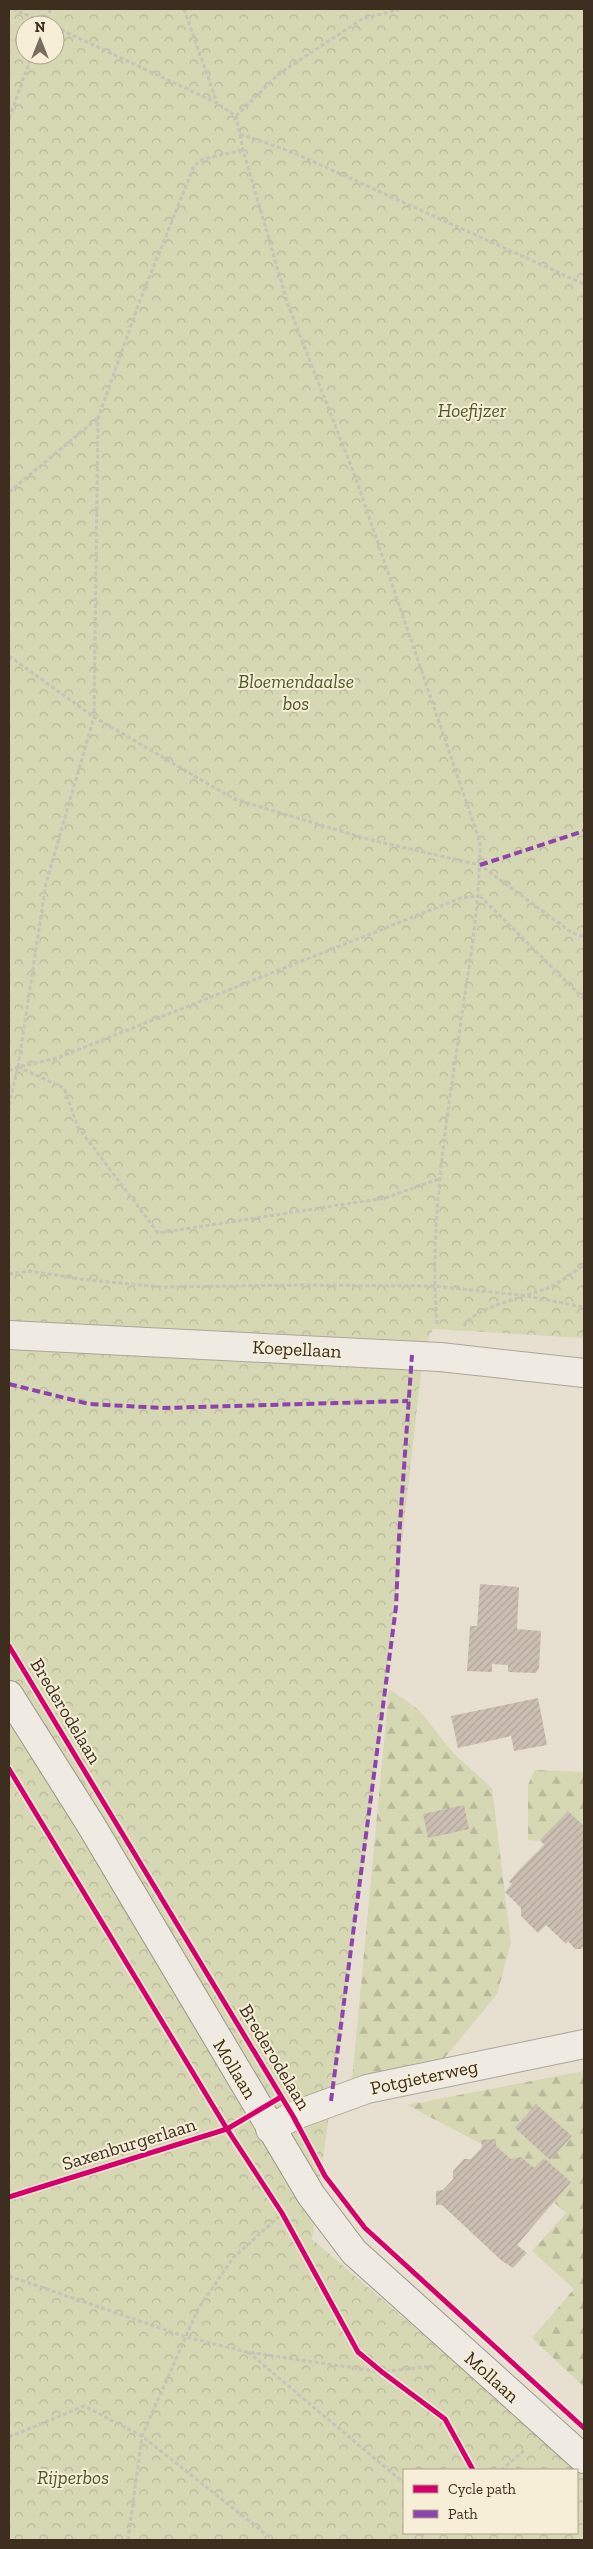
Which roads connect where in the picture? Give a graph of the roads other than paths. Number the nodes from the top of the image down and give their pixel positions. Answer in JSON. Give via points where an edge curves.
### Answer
{"nodes":[{"id":1,"x":9,"y":1335,"type":"edge"},
{"id":2,"x":584,"y":1373,"type":"edge"},
{"id":3,"x":9,"y":1695,"type":"edge"},
{"id":4,"x":584,"y":2044,"type":"edge"},
{"id":5,"x":270,"y":2129,"type":"junction"},
{"id":6,"x":584,"y":2459,"type":"edge"}],
"edges":[{"from":1,"to":2,"type":"street","name":"Koepellaan","via":[[446,1357]]},
{"from":3,"to":5,"type":"street","name":"Mollaan","via":[[91,1825]]},
{"from":4,"to":5,"type":"street","name":"Potgieterweg","via":[[366,2089],[293,2116]]},
{"from":5,"to":6,"type":"street","name":"Mollaan","via":[[311,2195],[354,2252]]}]}
